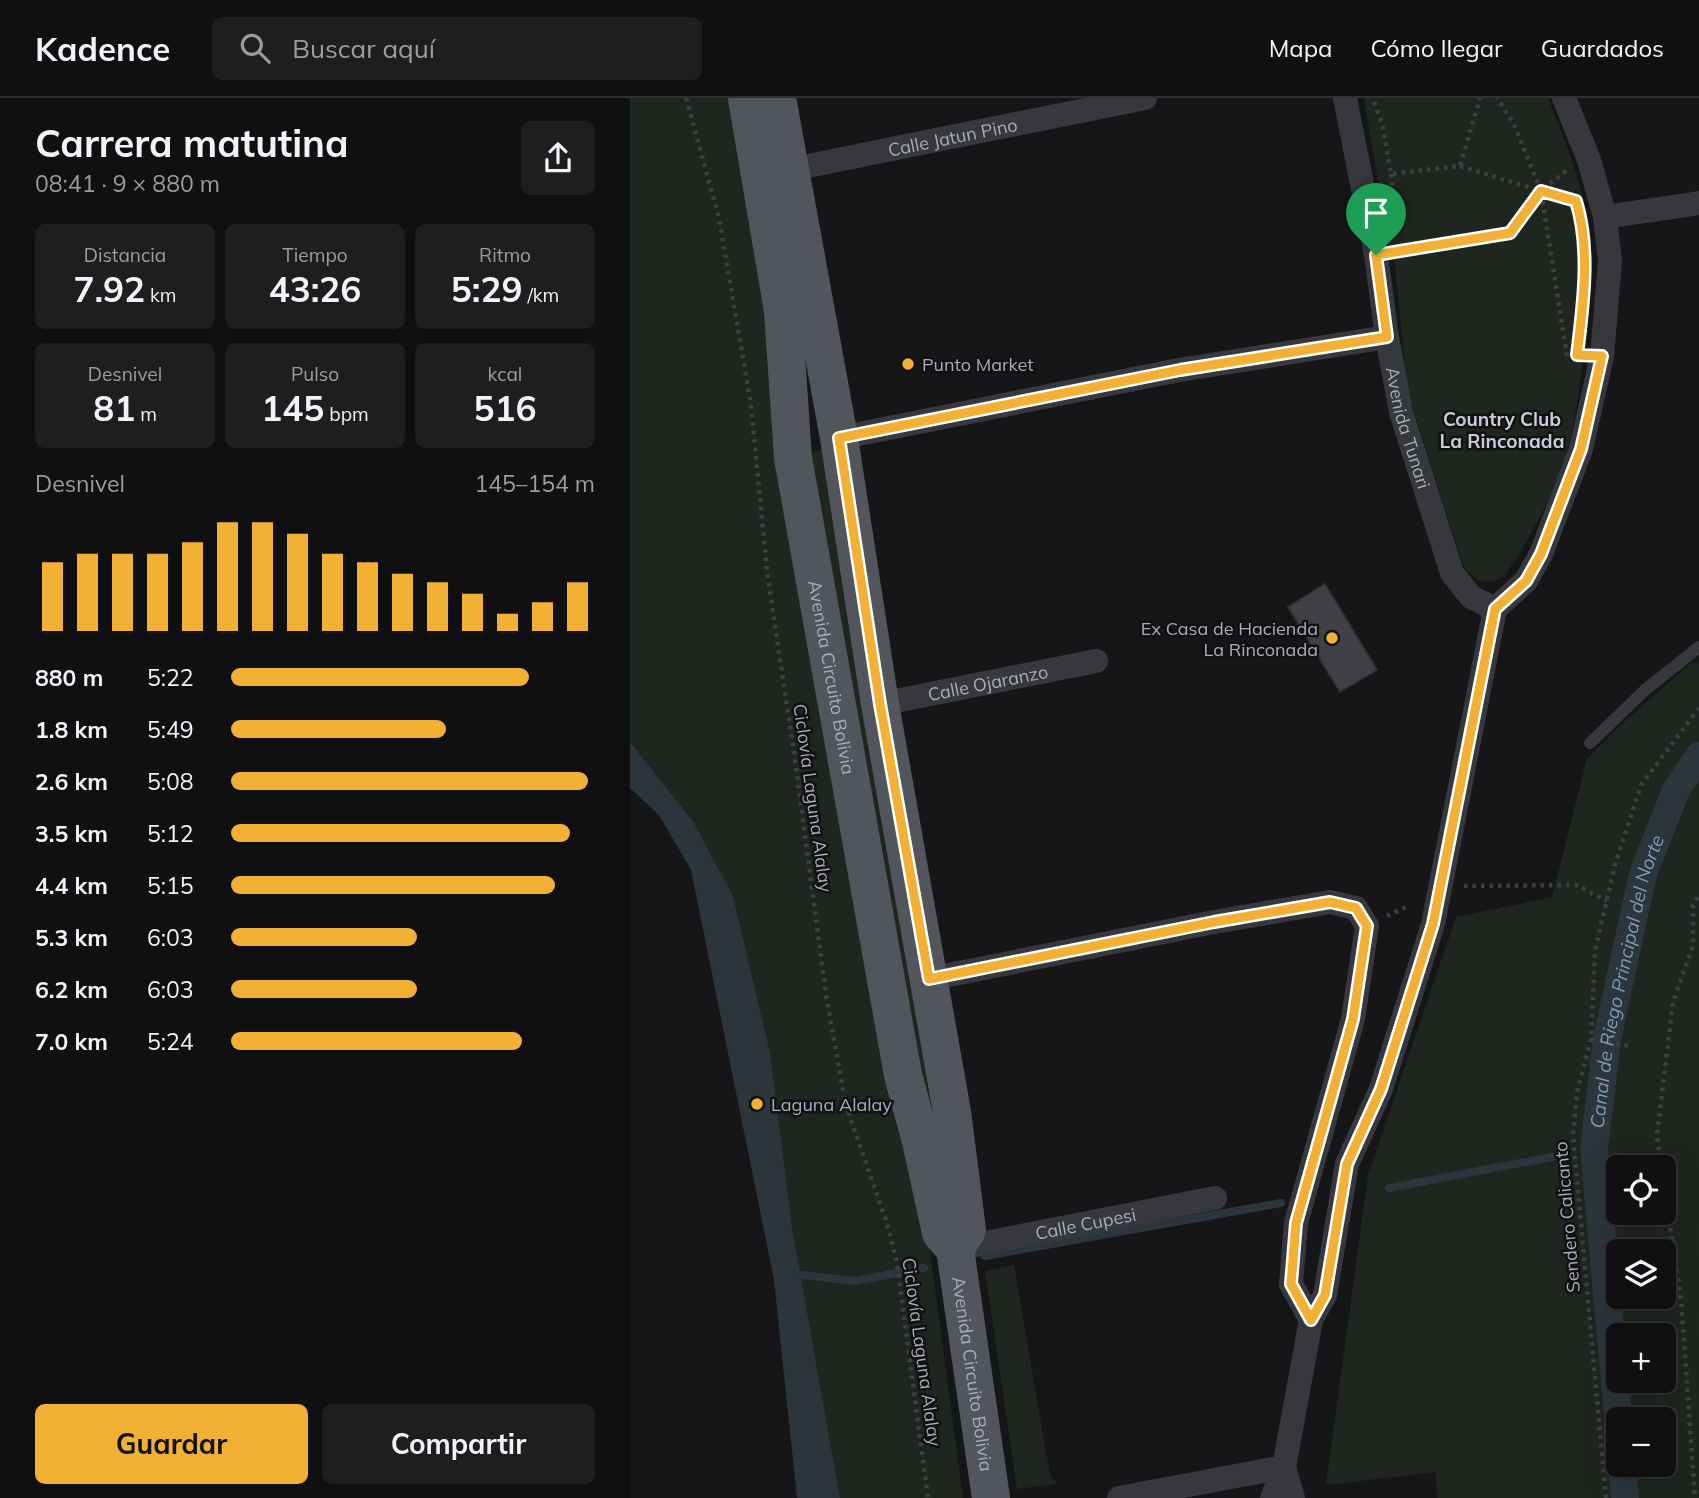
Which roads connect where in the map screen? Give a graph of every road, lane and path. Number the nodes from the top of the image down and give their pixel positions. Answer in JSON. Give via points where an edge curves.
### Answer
{"nodes":[{"id":1,"x":687,"y":98,"type":"edge"},
{"id":2,"x":747,"y":98,"type":"edge"},
{"id":3,"x":777,"y":98,"type":"edge"},
{"id":4,"x":1145,"y":98,"type":"edge"},
{"id":5,"x":1345,"y":98,"type":"edge"},
{"id":6,"x":1372,"y":98,"type":"edge"},
{"id":7,"x":1480,"y":98,"type":"edge"},
{"id":8,"x":1497,"y":98,"type":"edge"},
{"id":9,"x":1564,"y":98,"type":"edge"},
{"id":10,"x":1579,"y":165,"type":"junction"},
{"id":11,"x":1460,"y":166,"type":"junction"},
{"id":12,"x":775,"y":172,"type":"junction"},
{"id":13,"x":1571,"y":180,"type":"dead end"},
{"id":14,"x":1573,"y":190,"type":"dead end"},
{"id":15,"x":1541,"y":191,"type":"junction"},
{"id":16,"x":1576,"y":201,"type":"junction"},
{"id":17,"x":1699,"y":203,"type":"edge"},
{"id":18,"x":1578,"y":210,"type":"dead end"},
{"id":19,"x":1605,"y":217,"type":"junction"},
{"id":20,"x":1401,"y":252,"type":"junction"},
{"id":21,"x":1376,"y":255,"type":"junction"},
{"id":22,"x":1402,"y":265,"type":"dead end"},
{"id":23,"x":1387,"y":337,"type":"junction"},
{"id":24,"x":1579,"y":342,"type":"dead end"},
{"id":25,"x":1577,"y":355,"type":"junction"},
{"id":26,"x":1602,"y":356,"type":"junction"},
{"id":27,"x":1576,"y":369,"type":"dead end"},
{"id":28,"x":839,"y":438,"type":"junction"},
{"id":29,"x":1495,"y":609,"type":"junction"},
{"id":30,"x":1699,"y":648,"type":"edge"},
{"id":31,"x":1096,"y":662,"type":"dead end"},
{"id":32,"x":880,"y":704,"type":"junction"},
{"id":33,"x":1699,"y":708,"type":"edge"},
{"id":34,"x":1590,"y":743,"type":"dead end"},
{"id":35,"x":1439,"y":892,"type":"junction"},
{"id":36,"x":1699,"y":895,"type":"edge"},
{"id":37,"x":1607,"y":901,"type":"junction"},
{"id":38,"x":1361,"y":917,"type":"junction"},
{"id":39,"x":1696,"y":945,"type":"edge"},
{"id":40,"x":929,"y":979,"type":"junction"},
{"id":41,"x":1591,"y":1039,"type":"junction"},
{"id":42,"x":1630,"y":1046,"type":"dead end"},
{"id":43,"x":1660,"y":1155,"type":"edge"},
{"id":44,"x":1215,"y":1198,"type":"dead end"},
{"id":45,"x":1670,"y":1225,"type":"edge"},
{"id":46,"x":955,"y":1249,"type":"junction"},
{"id":47,"x":1311,"y":1320,"type":"junction"},
{"id":48,"x":1284,"y":1467,"type":"junction"},
{"id":49,"x":928,"y":1498,"type":"edge"},
{"id":50,"x":991,"y":1498,"type":"edge"},
{"id":51,"x":1119,"y":1498,"type":"edge"},
{"id":52,"x":1272,"y":1498,"type":"edge"},
{"id":53,"x":1293,"y":1498,"type":"edge"},
{"id":54,"x":1606,"y":1498,"type":"edge"},
{"id":55,"x":1695,"y":1498,"type":"edge"}],
"edges":[{"from":1,"to":49,"type":"path","name":"Ciclovía Laguna Alalay","via":[[719,218],[751,405],[767,571],[825,995],[846,1106],[897,1263]]},
{"from":2,"to":12,"type":"main road","name":"Avenida Circuito Bolivia"},
{"from":3,"to":12,"type":"main road","name":"Avenida Circuito Bolivia"},
{"from":4,"to":12,"type":"street","name":"Calle Jatun Pino"},
{"from":5,"to":21,"type":"street","name":"Avenida Tunari"},
{"from":6,"to":11,"type":"path","via":[[1382,123],[1391,173]]},
{"from":7,"to":11,"type":"path"},
{"from":8,"to":15,"type":"path","via":[[1514,124]]},
{"from":9,"to":10,"type":"street"},
{"from":10,"to":13,"type":"path"},
{"from":10,"to":15,"type":"path"},
{"from":10,"to":19,"type":"street"},
{"from":11,"to":15,"type":"path"},
{"from":12,"to":28,"type":"main road","name":"Avenida Circuito Bolivia"},
{"from":12,"to":46,"type":"main road","name":"Avenida Circuito Bolivia","via":[[793,458],[903,1075],[941,1233]]},
{"from":14,"to":16,"type":"path"},
{"from":15,"to":16,"type":"path"},
{"from":15,"to":20,"type":"path","via":[[1510,233]]},
{"from":15,"to":25,"type":"path","via":[[1567,356]]},
{"from":16,"to":18,"type":"path"},
{"from":16,"to":19,"type":"path"},
{"from":17,"to":19,"type":"street"},
{"from":19,"to":26,"type":"street","via":[[1610,261]]},
{"from":20,"to":21,"type":"path"},
{"from":20,"to":22,"type":"path"},
{"from":21,"to":23,"type":"street","name":"Avenida Tunari"},
{"from":23,"to":28,"type":"street","via":[[1180,370]]},
{"from":23,"to":29,"type":"street","name":"Avenida Tunari","via":[[1401,412],[1452,573],[1471,597]]},
{"from":24,"to":25,"type":"path"},
{"from":25,"to":26,"type":"path"},
{"from":25,"to":27,"type":"path"},
{"from":26,"to":29,"type":"street","via":[[1581,449],[1541,554],[1526,581]]},
{"from":28,"to":32,"type":"main road","name":"Avenida Circuito Bolivia"},
{"from":29,"to":35,"type":"street"},
{"from":30,"to":34,"type":"lane","via":[[1644,690]]},
{"from":31,"to":32,"type":"street","name":"Calle Ojaranzo"},
{"from":32,"to":40,"type":"main road","name":"Avenida Circuito Bolivia"},
{"from":33,"to":37,"type":"path","name":"Sendero Calicanto","via":[[1641,785]]},
{"from":35,"to":37,"type":"path","via":[[1473,885],[1576,885]]},
{"from":35,"to":38,"type":"path"},
{"from":35,"to":47,"type":"street","via":[[1381,1089],[1347,1164],[1325,1295]]},
{"from":36,"to":39,"type":"path","via":[[1693,906]]},
{"from":37,"to":41,"type":"path","name":"Sendero Calicanto","via":[[1595,950]]},
{"from":38,"to":40,"type":"street","via":[[1330,902]]},
{"from":38,"to":47,"type":"street","via":[[1353,1019],[1296,1223],[1291,1284]]},
{"from":39,"to":43,"type":"path","via":[[1673,1002],[1657,1135]]},
{"from":40,"to":46,"type":"main road","name":"Avenida Circuito Bolivia","via":[[967,1230]]},
{"from":41,"to":42,"type":"path"},
{"from":41,"to":54,"type":"path","name":"Sendero Calicanto","via":[[1577,1092],[1573,1135]]},
{"from":44,"to":46,"type":"street","name":"Calle Cupesi"},
{"from":45,"to":55,"type":"path","via":[[1681,1299]]},
{"from":46,"to":50,"type":"main road","name":"Avenida Circuito Bolivia"},
{"from":47,"to":48,"type":"street"},
{"from":48,"to":51,"type":"street"},
{"from":48,"to":52,"type":"street"},
{"from":48,"to":53,"type":"street"}]}
